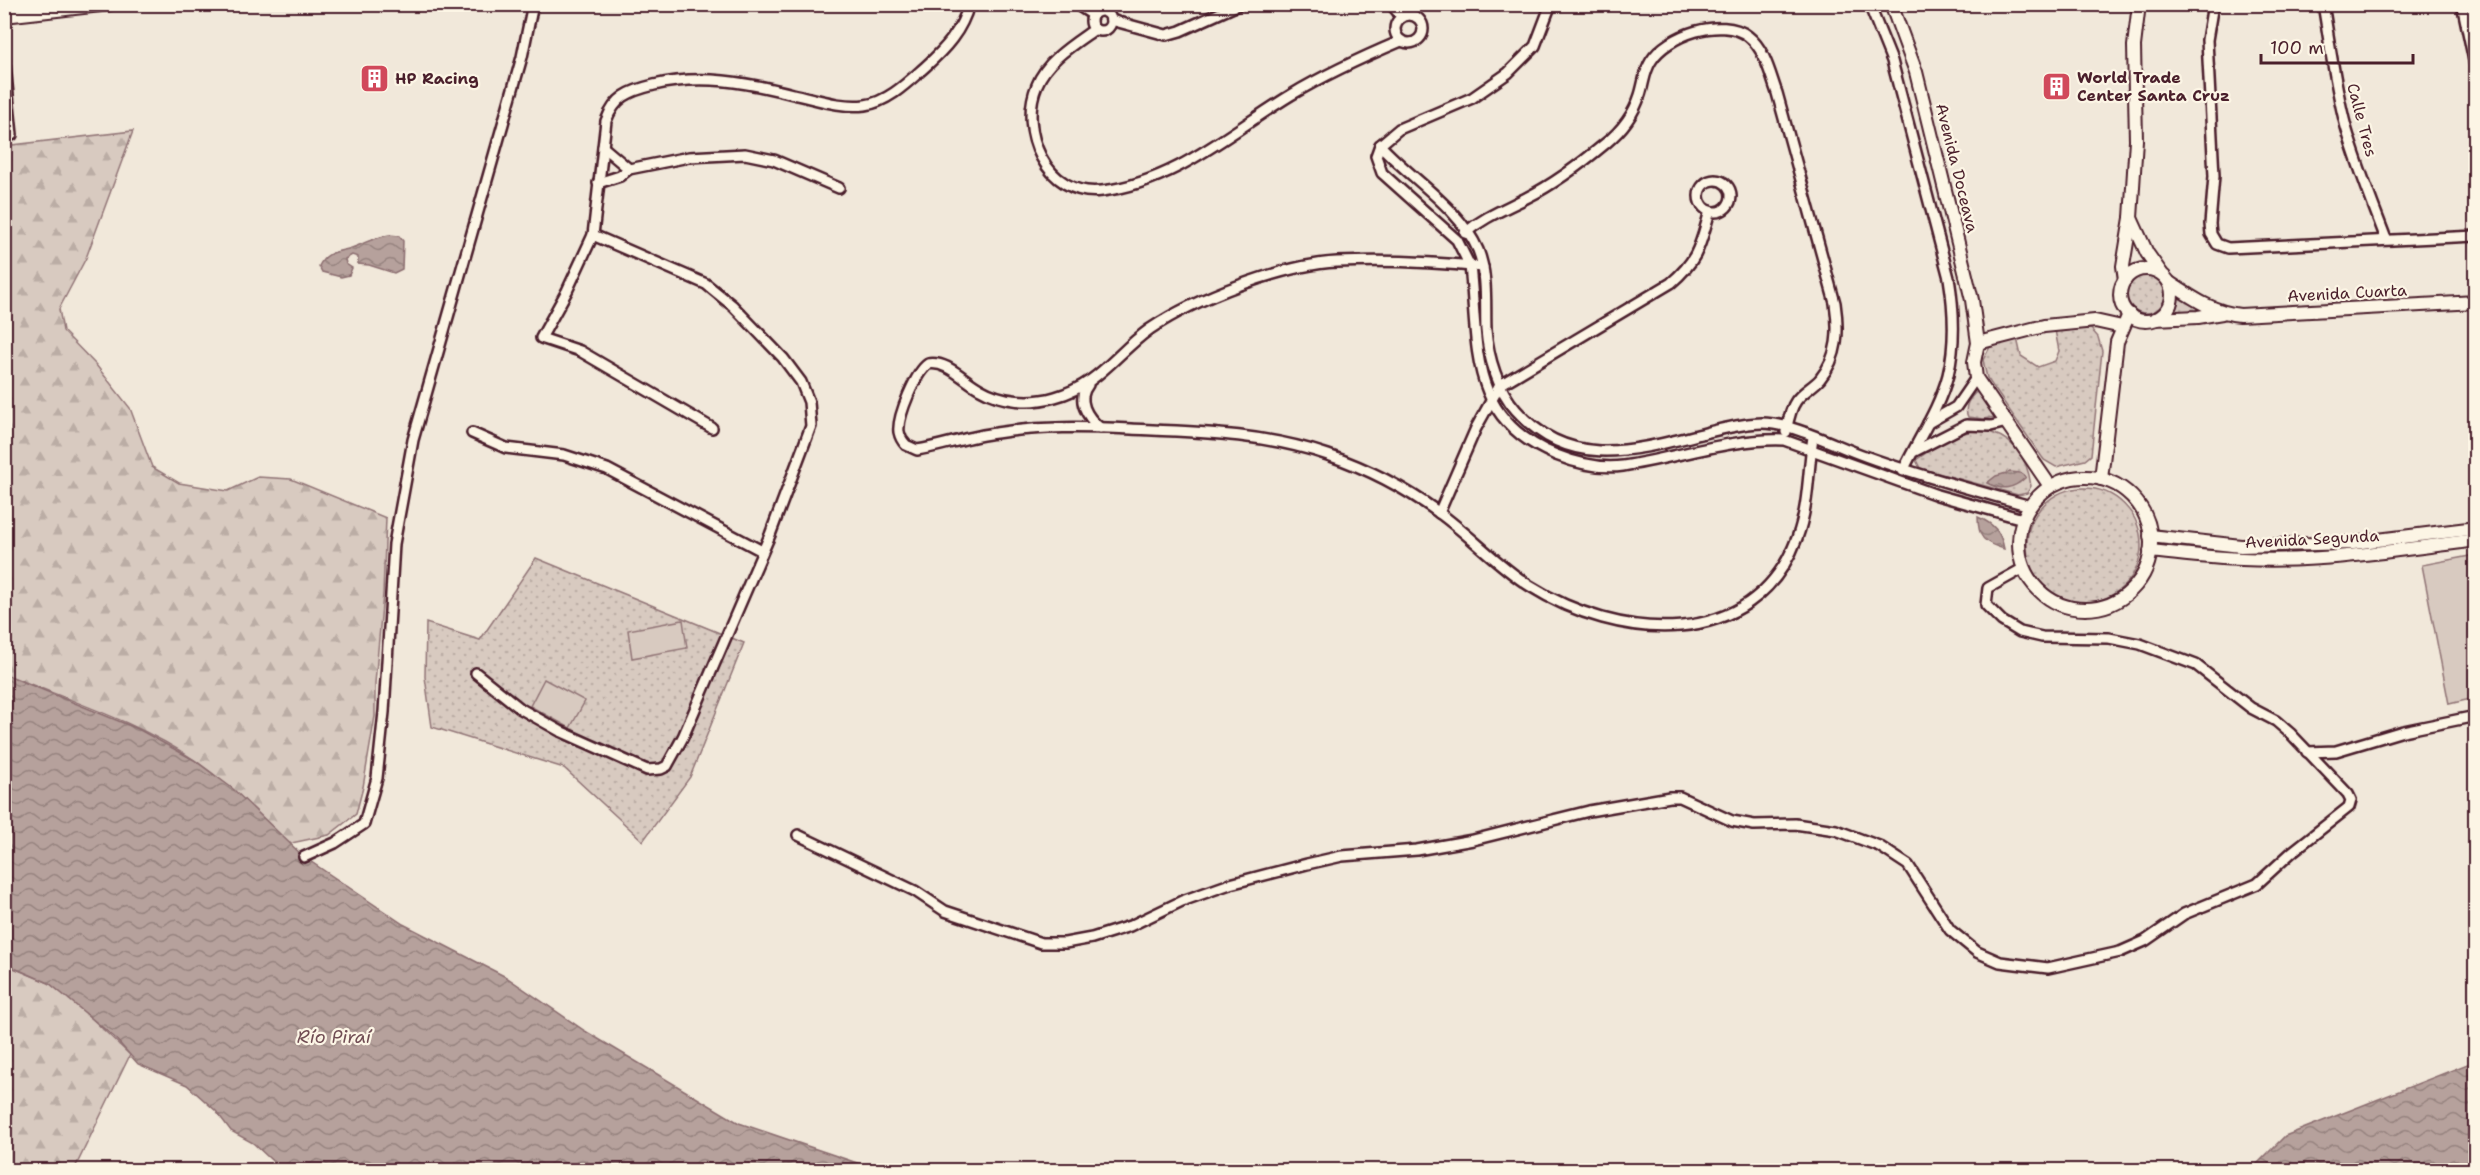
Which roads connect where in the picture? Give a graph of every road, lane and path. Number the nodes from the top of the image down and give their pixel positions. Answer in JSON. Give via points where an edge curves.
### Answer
{"nodes":[{"id":1,"x":110,"y":4,"type":"edge"},
{"id":2,"x":533,"y":4,"type":"edge"},
{"id":3,"x":969,"y":4,"type":"edge"},
{"id":4,"x":1076,"y":4,"type":"edge"},
{"id":5,"x":1240,"y":4,"type":"edge"},
{"id":6,"x":1391,"y":4,"type":"edge"},
{"id":7,"x":1551,"y":4,"type":"edge"},
{"id":8,"x":1869,"y":4,"type":"edge"},
{"id":9,"x":1891,"y":4,"type":"edge"},
{"id":10,"x":2139,"y":4,"type":"edge"},
{"id":11,"x":2213,"y":4,"type":"edge"},
{"id":12,"x":2323,"y":4,"type":"edge"},
{"id":13,"x":2462,"y":4,"type":"edge"},
{"id":14,"x":1093,"y":15,"type":"junction"},
{"id":15,"x":4,"y":16,"type":"edge"},
{"id":16,"x":1401,"y":16,"type":"junction"},
{"id":17,"x":1111,"y":20,"type":"junction"},
{"id":18,"x":1095,"y":29,"type":"junction"},
{"id":19,"x":1401,"y":41,"type":"junction"},
{"id":20,"x":4,"y":55,"type":"edge"},
{"id":21,"x":2475,"y":70,"type":"edge"},
{"id":22,"x":12,"y":135,"type":"dead end"},
{"id":23,"x":1380,"y":145,"type":"junction"},
{"id":24,"x":603,"y":147,"type":"junction"},
{"id":25,"x":629,"y":169,"type":"junction"},
{"id":26,"x":598,"y":183,"type":"junction"},
{"id":27,"x":839,"y":188,"type":"dead end"},
{"id":28,"x":1710,"y":211,"type":"dead end"},
{"id":29,"x":2131,"y":218,"type":"junction"},
{"id":30,"x":1467,"y":231,"type":"junction"},
{"id":31,"x":593,"y":235,"type":"junction"},
{"id":32,"x":2475,"y":236,"type":"edge"},
{"id":33,"x":2386,"y":239,"type":"junction"},
{"id":34,"x":1457,"y":240,"type":"junction"},
{"id":35,"x":1470,"y":266,"type":"junction"},
{"id":36,"x":1483,"y":267,"type":"junction"},
{"id":37,"x":2160,"y":273,"type":"junction"},
{"id":38,"x":2125,"y":280,"type":"junction"},
{"id":39,"x":2170,"y":283,"type":"junction"},
{"id":40,"x":2475,"y":302,"type":"edge"},
{"id":41,"x":2222,"y":313,"type":"junction"},
{"id":42,"x":2129,"y":314,"type":"junction"},
{"id":43,"x":2156,"y":319,"type":"junction"},
{"id":44,"x":2122,"y":327,"type":"junction"},
{"id":45,"x":1978,"y":343,"type":"junction"},
{"id":46,"x":1976,"y":378,"type":"junction"},
{"id":47,"x":1090,"y":383,"type":"junction"},
{"id":48,"x":1500,"y":385,"type":"junction"},
{"id":49,"x":1491,"y":400,"type":"junction"},
{"id":50,"x":1956,"y":407,"type":"junction"},
{"id":51,"x":2007,"y":422,"type":"junction"},
{"id":52,"x":1928,"y":423,"type":"junction"},
{"id":53,"x":1966,"y":425,"type":"junction"},
{"id":54,"x":1787,"y":427,"type":"junction"},
{"id":55,"x":712,"y":428,"type":"dead end"},
{"id":56,"x":1100,"y":428,"type":"junction"},
{"id":57,"x":472,"y":433,"type":"dead end"},
{"id":58,"x":1813,"y":437,"type":"junction"},
{"id":59,"x":1784,"y":440,"type":"junction"},
{"id":60,"x":1811,"y":450,"type":"junction"},
{"id":61,"x":1915,"y":451,"type":"junction"},
{"id":62,"x":1904,"y":468,"type":"junction"},
{"id":63,"x":2101,"y":479,"type":"junction"},
{"id":64,"x":1898,"y":482,"type":"junction"},
{"id":65,"x":2050,"y":486,"type":"junction"},
{"id":66,"x":2030,"y":506,"type":"junction"},
{"id":67,"x":1439,"y":513,"type":"junction"},
{"id":68,"x":2023,"y":519,"type":"junction"},
{"id":69,"x":2475,"y":528,"type":"edge"},
{"id":70,"x":2150,"y":536,"type":"junction"},
{"id":71,"x":2475,"y":540,"type":"edge"},
{"id":72,"x":762,"y":550,"type":"junction"},
{"id":73,"x":2150,"y":551,"type":"junction"},
{"id":74,"x":2024,"y":568,"type":"junction"},
{"id":75,"x":477,"y":673,"type":"dead end"},
{"id":76,"x":2475,"y":716,"type":"edge"},
{"id":77,"x":2307,"y":752,"type":"junction"},
{"id":78,"x":798,"y":835,"type":"dead end"},
{"id":79,"x":304,"y":857,"type":"dead end"}],
"edges":[{"from":1,"to":15,"type":"main road"},
{"from":2,"to":79,"type":"street","via":[[522,57],[413,440],[394,543],[377,777],[364,825]]},
{"from":3,"to":24,"type":"street","via":[[957,34],[944,50],[878,102],[849,106],[733,81],[682,80],[623,96],[611,107]]},
{"from":4,"to":14,"type":"street"},
{"from":5,"to":17,"type":"street","via":[[1166,35]]},
{"from":6,"to":16,"type":"street"},
{"from":7,"to":23,"type":"street","via":[[1535,46],[1508,73],[1472,98],[1399,129]]},
{"from":8,"to":52,"type":"street","via":[[1892,61],[1953,302],[1948,375]]},
{"from":9,"to":45,"type":"main road","name":"Avenida Doceava","via":[[1916,72],[1935,143]]},
{"from":10,"to":29,"type":"main road","via":[[2134,46],[2136,140]]},
{"from":11,"to":33,"type":"street","via":[[2207,40],[2214,176],[2210,224],[2217,244],[2228,248]]},
{"from":12,"to":33,"type":"street","name":"Calle Tres","via":[[2346,127]]},
{"from":13,"to":21,"type":"street"},
{"from":14,"to":17,"type":"street","via":[[1104,12]]},
{"from":14,"to":18,"type":"street","via":[[1091,23]]},
{"from":16,"to":19,"type":"street","via":[[1394,29]]},
{"from":16,"to":19,"type":"street","via":[[1414,15],[1422,22],[1423,31],[1415,42]]},
{"from":17,"to":18,"type":"street","via":[[1106,30]]},
{"from":18,"to":19,"type":"street","via":[[1047,68],[1037,83],[1030,125],[1034,146],[1060,181],[1086,191],[1130,185],[1167,173],[1289,96]]},
{"from":20,"to":22,"type":"street"},
{"from":23,"to":30,"type":"street"},
{"from":23,"to":34,"type":"street","via":[[1376,156],[1382,173]]},
{"from":24,"to":25,"type":"street"},
{"from":24,"to":26,"type":"street"},
{"from":25,"to":26,"type":"street"},
{"from":25,"to":27,"type":"street","via":[[689,157],[745,154],[774,159]]},
{"from":26,"to":31,"type":"street"},
{"from":28,"to":48,"type":"street","via":[[1696,257],[1687,270]]},
{"from":29,"to":37,"type":"main road"},
{"from":29,"to":38,"type":"main road","via":[[2123,266]]},
{"from":30,"to":34,"type":"street"},
{"from":30,"to":36,"type":"street"},
{"from":30,"to":54,"type":"street","via":[[1566,174],[1622,129],[1640,94],[1651,60],[1664,45],[1700,30],[1734,30],[1748,36],[1768,66],[1838,326],[1830,364],[1821,378],[1796,400]]},
{"from":31,"to":55,"type":"street","via":[[541,338],[580,351]]},
{"from":31,"to":72,"type":"street","via":[[706,284],[755,328],[801,382],[809,402],[811,426]]},
{"from":32,"to":33,"type":"street"},
{"from":34,"to":35,"type":"street"},
{"from":35,"to":36,"type":"street"},
{"from":35,"to":47,"type":"street","via":[[1335,262],[1254,281],[1200,301],[1156,326]]},
{"from":35,"to":49,"type":"street","via":[[1475,343]]},
{"from":36,"to":48,"type":"street","via":[[1486,333]]},
{"from":37,"to":38,"type":"main road","via":[[2141,269]]},
{"from":37,"to":39,"type":"main road"},
{"from":38,"to":42,"type":"main road","via":[[2121,296]]},
{"from":39,"to":41,"type":"main road","name":"Avenida Cuarta"},
{"from":39,"to":43,"type":"main road","via":[[2172,300]]},
{"from":40,"to":41,"type":"main road","name":"Avenida Cuarta"},
{"from":41,"to":43,"type":"main road","name":"Avenida Cuarta"},
{"from":42,"to":43,"type":"main road","via":[[2141,320]]},
{"from":42,"to":44,"type":"main road"},
{"from":44,"to":45,"type":"main road","via":[[2095,321],[2044,326]]},
{"from":44,"to":63,"type":"main road"},
{"from":45,"to":46,"type":"main road","name":"Avenida Doceava"},
{"from":46,"to":50,"type":"street"},
{"from":46,"to":51,"type":"main road"},
{"from":47,"to":56,"type":"street","via":[[1084,390],[1083,403],[1089,418]]},
{"from":47,"to":56,"type":"street","via":[[1055,397],[1026,401],[997,397],[939,363],[928,364],[917,375],[899,432],[906,446],[917,450],[994,433],[1064,426]]},
{"from":48,"to":49,"type":"street"},
{"from":48,"to":54,"type":"street","via":[[1517,411],[1533,426],[1566,445],[1595,452],[1636,450],[1754,424]]},
{"from":49,"to":59,"type":"street","via":[[1526,439],[1584,464],[1623,466],[1728,444]]},
{"from":49,"to":67,"type":"street"},
{"from":50,"to":52,"type":"street"},
{"from":50,"to":53,"type":"street"},
{"from":51,"to":53,"type":"street"},
{"from":51,"to":65,"type":"main road"},
{"from":52,"to":61,"type":"street"},
{"from":53,"to":61,"type":"street"},
{"from":54,"to":58,"type":"street"},
{"from":54,"to":59,"type":"street"},
{"from":56,"to":67,"type":"street","via":[[1198,431],[1269,439],[1328,455],[1375,474]]},
{"from":57,"to":72,"type":"street","via":[[506,448],[564,455],[607,469]]},
{"from":58,"to":60,"type":"street"},
{"from":58,"to":62,"type":"street"},
{"from":59,"to":60,"type":"street"},
{"from":60,"to":64,"type":"street"},
{"from":60,"to":67,"type":"street","via":[[1804,516],[1785,563],[1762,591],[1740,608],[1692,626],[1625,625],[1584,614],[1515,576]]},
{"from":61,"to":62,"type":"street"},
{"from":62,"to":64,"type":"street"},
{"from":62,"to":66,"type":"street"},
{"from":63,"to":65,"type":"main road","via":[[2066,479]]},
{"from":63,"to":70,"type":"main road","via":[[2134,500],[2147,520]]},
{"from":64,"to":68,"type":"street"},
{"from":65,"to":66,"type":"main road"},
{"from":66,"to":68,"type":"main road"},
{"from":68,"to":74,"type":"main road","via":[[2019,552]]},
{"from":69,"to":70,"type":"main road","name":"Avenida Segunda","via":[[2353,543],[2262,546]]},
{"from":70,"to":73,"type":"main road"},
{"from":71,"to":73,"type":"main road","name":"Avenida Segunda","via":[[2304,559],[2243,560]]},
{"from":72,"to":75,"type":"street","via":[[683,737],[667,766],[661,769],[647,770],[560,731],[521,709]]},
{"from":73,"to":74,"type":"main road","via":[[2135,586],[2121,598],[2084,609],[2048,598]]},
{"from":74,"to":77,"type":"street","via":[[1988,588],[1986,605],[2002,621],[2020,632],[2042,637],[2109,638],[2140,644],[2196,665],[2251,708],[2276,721]]},
{"from":76,"to":77,"type":"street","via":[[2403,731],[2336,751]]},
{"from":77,"to":78,"type":"street","via":[[2348,794],[2349,807],[2257,884],[2184,914],[2145,941],[2120,952],[2049,968],[2000,962],[1977,952],[1950,930],[1908,866],[1879,846],[1836,830],[1732,821],[1680,797],[1589,811],[1473,840],[1307,864],[1230,884],[1130,926],[1065,943],[1041,943],[945,911],[915,891]]}]}
